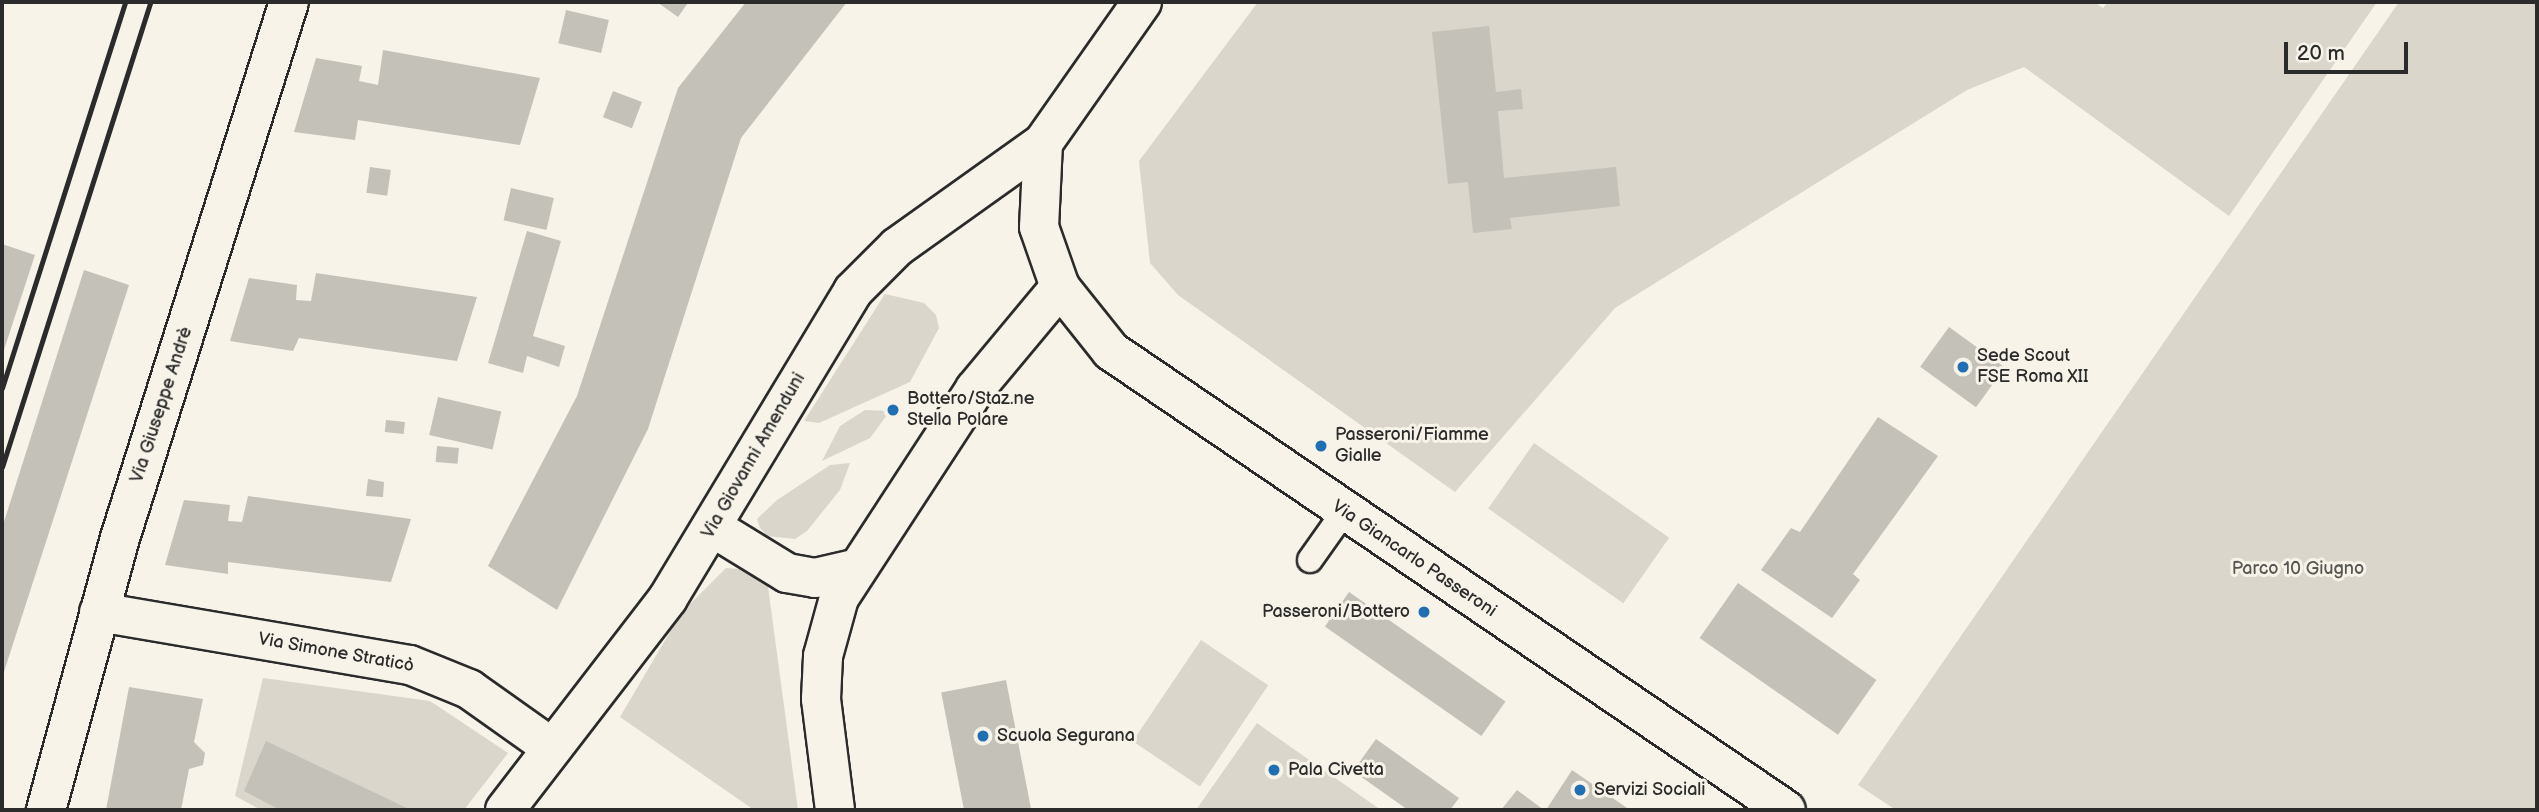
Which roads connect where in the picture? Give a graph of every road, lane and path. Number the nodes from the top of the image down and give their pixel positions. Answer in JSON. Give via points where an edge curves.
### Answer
{"nodes":[{"id":1,"x":289,"y":2,"type":"edge"},
{"id":2,"x":1142,"y":2,"type":"edge"},
{"id":3,"x":1043,"y":143,"type":"junction"},
{"id":4,"x":1060,"y":287,"type":"junction"},
{"id":5,"x":1344,"y":512,"type":"junction"},
{"id":6,"x":712,"y":527,"type":"junction"},
{"id":7,"x":1310,"y":560,"type":"dead end"},
{"id":8,"x":854,"y":569,"type":"junction"},
{"id":9,"x":99,"y":612,"type":"junction"},
{"id":10,"x":552,"y":748,"type":"junction"},
{"id":11,"x":46,"y":810,"type":"edge"},
{"id":12,"x":505,"y":810,"type":"edge"},
{"id":13,"x":835,"y":810,"type":"edge"},
{"id":14,"x":1786,"y":810,"type":"edge"}],
"edges":[{"from":1,"to":9,"type":"street","name":"Via Giuseppe Andrè"},
{"from":2,"to":3,"type":"street"},
{"from":3,"to":4,"type":"street","name":"Via Giancarlo Passeroni","via":[[1038,227]]},
{"from":3,"to":6,"type":"street","name":"Via Giovanni Amenduni","via":[[867,275],[835,317]]},
{"from":4,"to":5,"type":"street","name":"Via Giancarlo Passeroni","via":[[1111,351]]},
{"from":4,"to":8,"type":"street","via":[[975,389]]},
{"from":5,"to":7,"type":"lane"},
{"from":5,"to":14,"type":"street","name":"Via Giancarlo Passeroni"},
{"from":6,"to":8,"type":"street","via":[[787,573],[815,578]]},
{"from":6,"to":10,"type":"street","name":"Via Giovanni Amenduni","via":[[668,598]]},
{"from":8,"to":13,"type":"street","via":[[830,625],[821,676]]},
{"from":9,"to":10,"type":"street","name":"Via Simone Straticò","via":[[418,668],[469,689]]},
{"from":9,"to":11,"type":"street","name":"Via Giuseppe Andrè"},
{"from":10,"to":12,"type":"street","name":"Via Giovanni Amenduni"}]}
